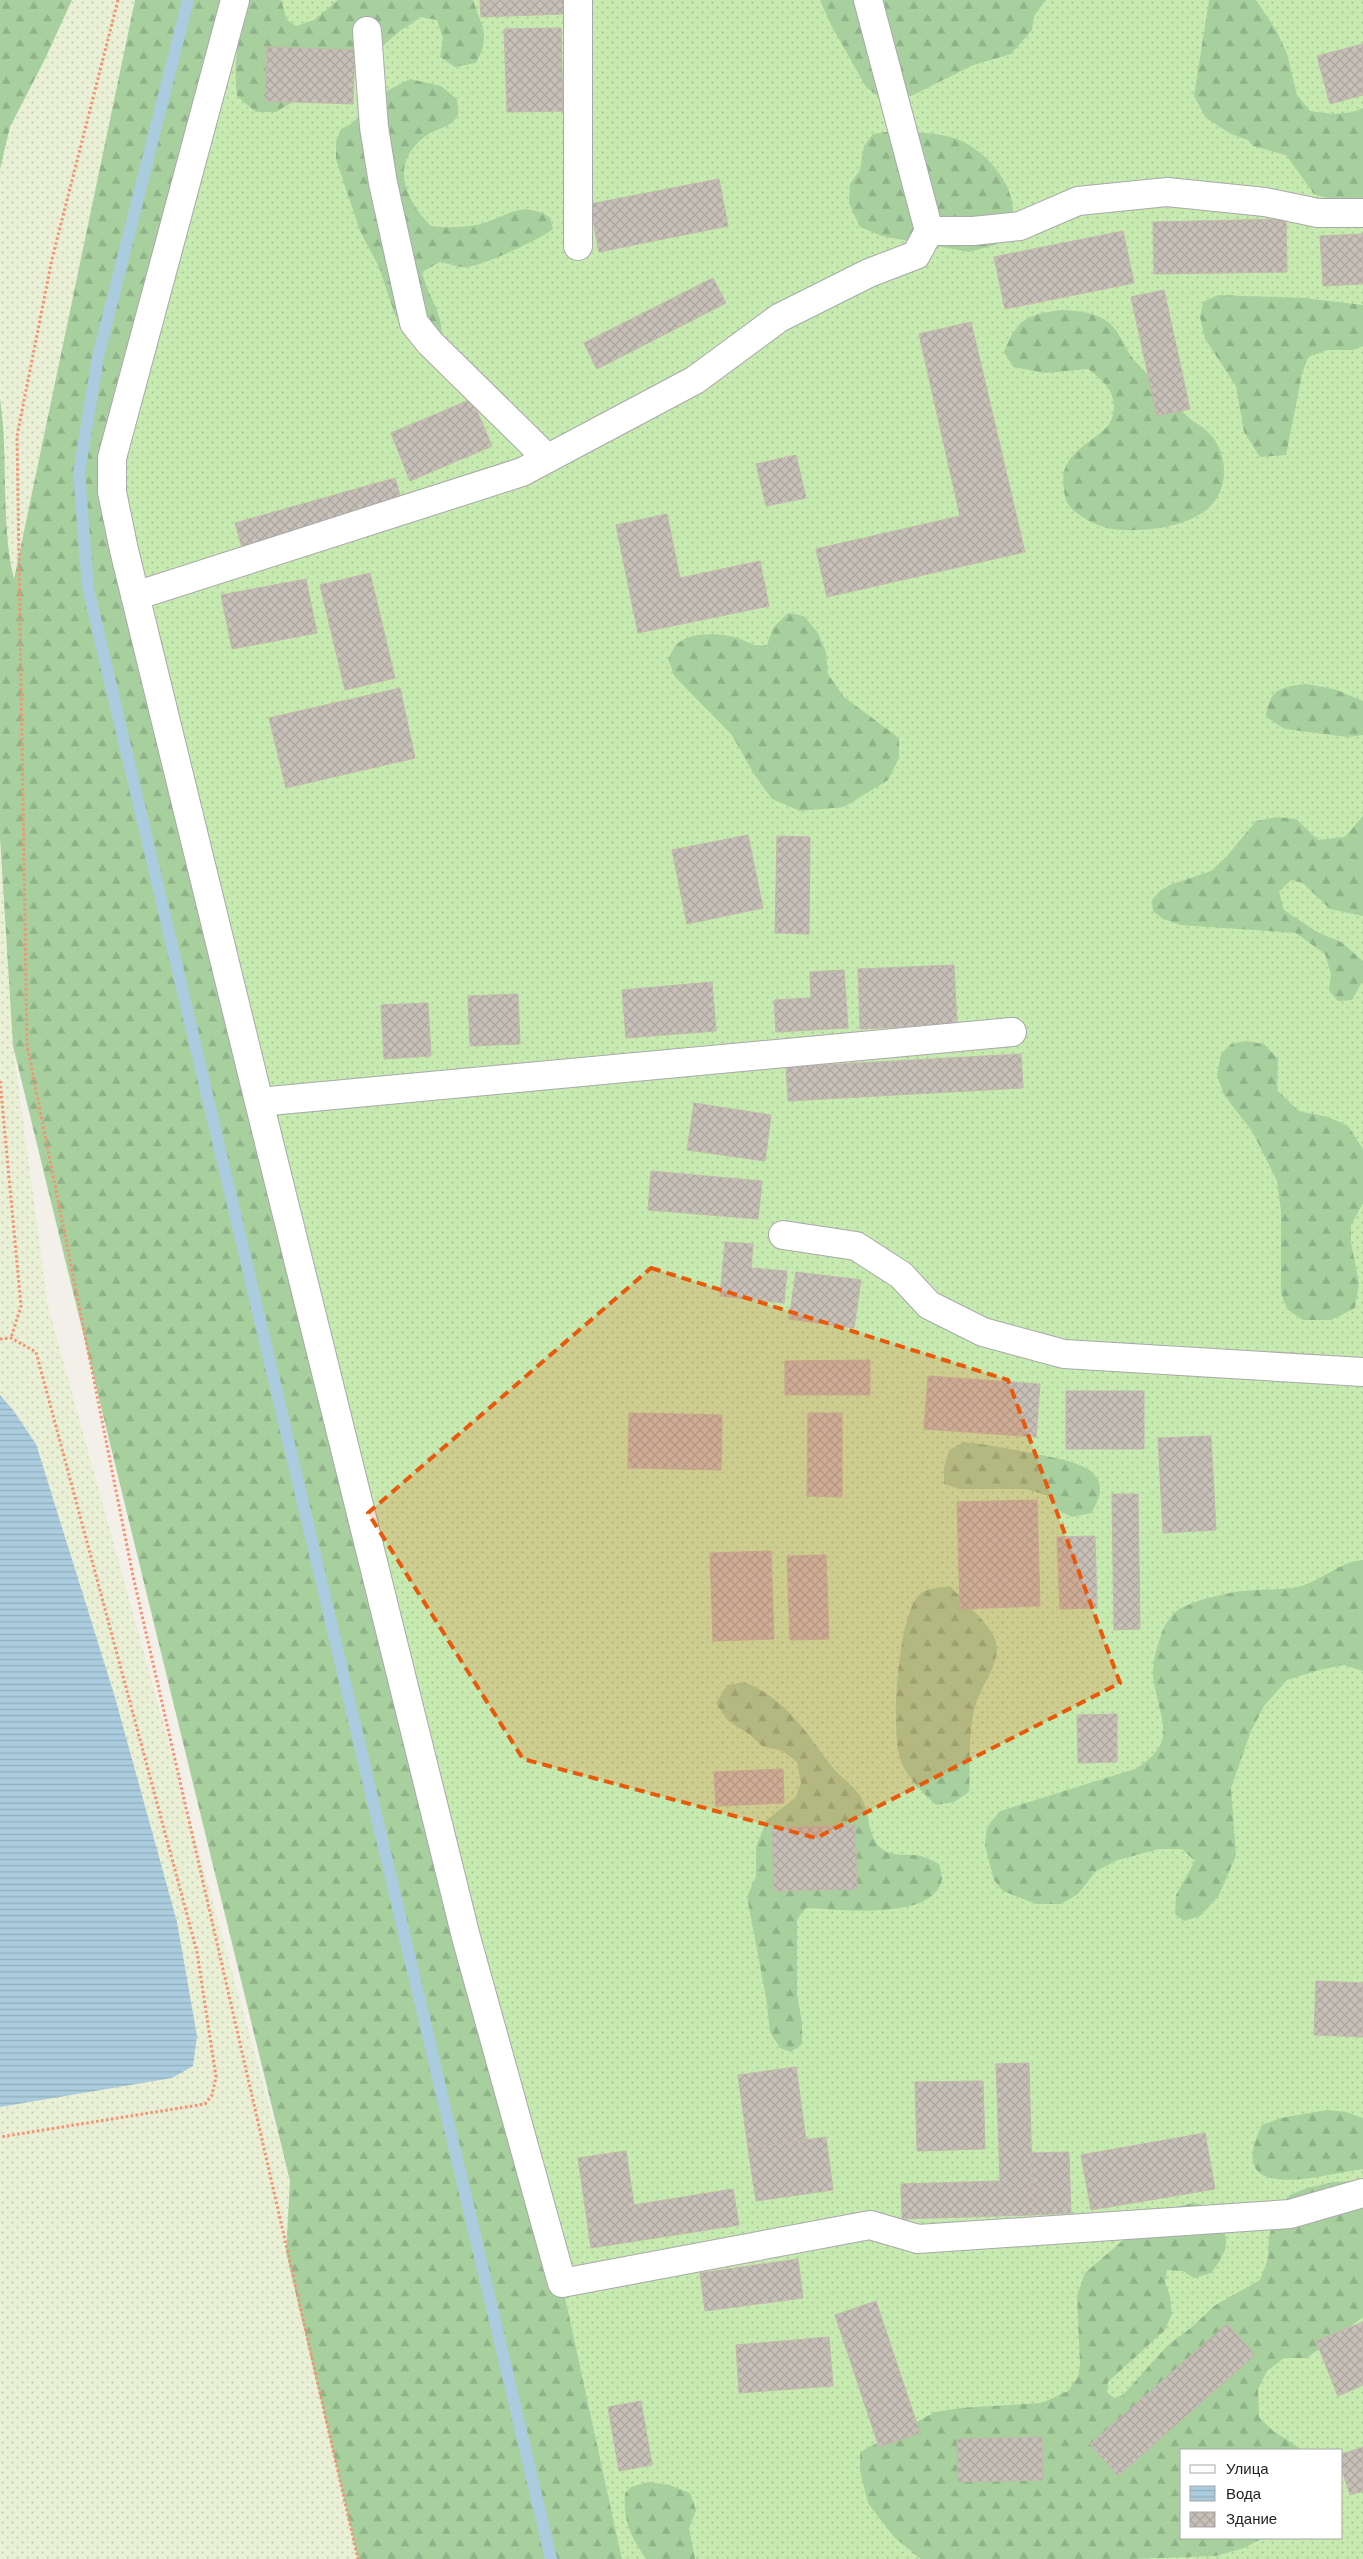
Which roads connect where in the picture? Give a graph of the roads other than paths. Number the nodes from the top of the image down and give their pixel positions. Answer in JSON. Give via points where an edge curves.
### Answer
{"nodes":[{"id":1,"x":235,"y":0,"type":"edge"},
{"id":2,"x":578,"y":0,"type":"edge"},
{"id":3,"x":868,"y":0,"type":"edge"},
{"id":4,"x":367,"y":31,"type":"dead end"},
{"id":5,"x":1363,"y":213,"type":"edge"},
{"id":6,"x":929,"y":231,"type":"junction"},
{"id":7,"x":578,"y":246,"type":"dead end"},
{"id":8,"x":547,"y":458,"type":"junction"},
{"id":9,"x":135,"y":596,"type":"junction"},
{"id":10,"x":1012,"y":1032,"type":"dead end"},
{"id":11,"x":259,"y":1102,"type":"junction"},
{"id":12,"x":783,"y":1234,"type":"dead end"},
{"id":13,"x":1363,"y":1372,"type":"edge"},
{"id":14,"x":1363,"y":2193,"type":"edge"}],
"edges":[{"from":1,"to":9,"type":"lane","via":[[112,458],[112,492]]},
{"from":2,"to":7,"type":"lane"},
{"from":3,"to":6,"type":"lane"},
{"from":4,"to":8,"type":"lane","via":[[374,127],[383,183],[414,323],[430,343]]},
{"from":5,"to":6,"type":"lane","via":[[1318,213],[1265,202],[1167,192],[1078,200],[1020,226]]},
{"from":6,"to":8,"type":"lane","via":[[916,255],[869,273],[779,318],[695,380]]},
{"from":8,"to":9,"type":"lane","via":[[522,472]]},
{"from":9,"to":11,"type":"lane"},
{"from":10,"to":11,"type":"lane"},
{"from":11,"to":14,"type":"lane","via":[[466,1937],[562,2283],[870,2225],[918,2239],[938,2238],[1290,2214]]},
{"from":12,"to":13,"type":"lane","via":[[856,1246],[901,1275],[929,1305],[983,1332],[1064,1354]]}]}
